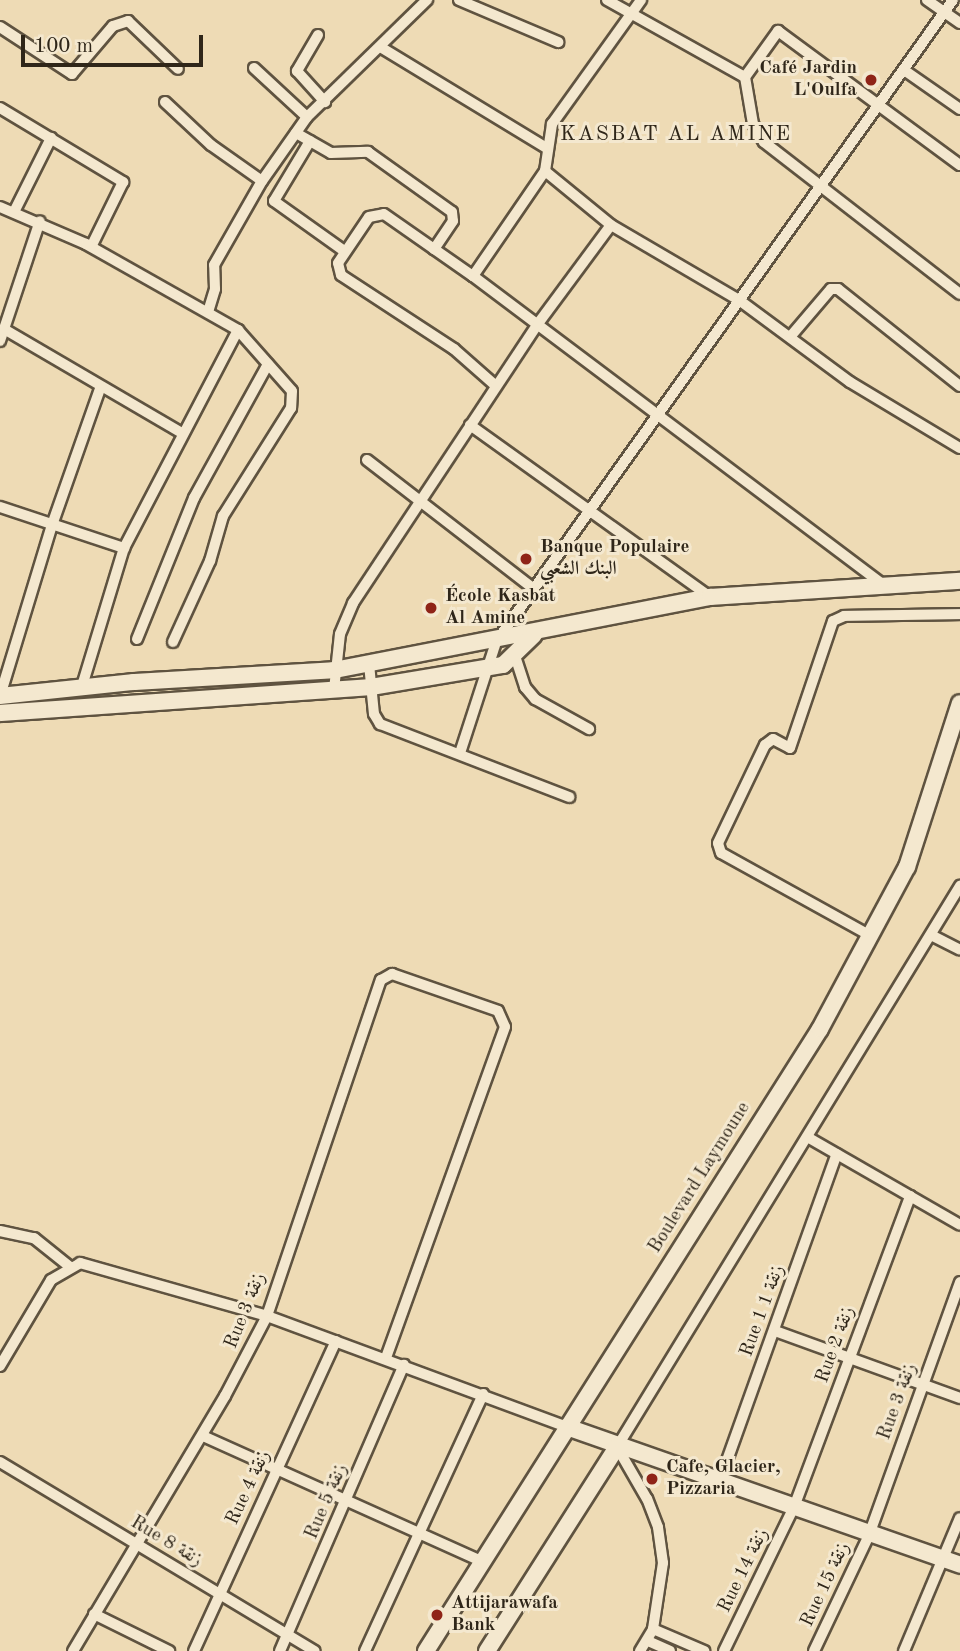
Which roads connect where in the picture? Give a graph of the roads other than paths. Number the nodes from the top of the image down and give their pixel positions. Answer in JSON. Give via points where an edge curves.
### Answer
{"nodes":[{"id":1,"x":427,"y":0,"type":"edge"},
{"id":2,"x":459,"y":0,"type":"edge"},
{"id":3,"x":607,"y":0,"type":"edge"},
{"id":4,"x":641,"y":0,"type":"edge"},
{"id":5,"x":927,"y":0,"type":"edge"},
{"id":6,"x":953,"y":0,"type":"edge"},
{"id":7,"x":944,"y":13,"type":"junction"},
{"id":8,"x":631,"y":14,"type":"junction"},
{"id":9,"x":960,"y":23,"type":"edge"},
{"id":10,"x":0,"y":27,"type":"edge"},
{"id":11,"x":318,"y":35,"type":"dead end"},
{"id":12,"x":558,"y":42,"type":"dead end"},
{"id":13,"x":382,"y":48,"type":"junction"},
{"id":14,"x":254,"y":68,"type":"dead end"},
{"id":15,"x":178,"y":69,"type":"dead end"},
{"id":16,"x":904,"y":70,"type":"junction"},
{"id":17,"x":745,"y":78,"type":"junction"},
{"id":18,"x":165,"y":102,"type":"dead end"},
{"id":19,"x":325,"y":102,"type":"junction"},
{"id":20,"x":879,"y":104,"type":"junction"},
{"id":21,"x":0,"y":108,"type":"edge"},
{"id":22,"x":960,"y":109,"type":"edge"},
{"id":23,"x":307,"y":117,"type":"junction"},
{"id":24,"x":296,"y":133,"type":"junction"},
{"id":25,"x":51,"y":138,"type":"junction"},
{"id":26,"x":310,"y":141,"type":"junction"},
{"id":27,"x":548,"y":149,"type":"junction"},
{"id":28,"x":960,"y":165,"type":"edge"},
{"id":29,"x":545,"y":172,"type":"junction"},
{"id":30,"x":262,"y":181,"type":"junction"},
{"id":31,"x":820,"y":187,"type":"junction"},
{"id":32,"x":0,"y":207,"type":"edge"},
{"id":33,"x":13,"y":212,"type":"junction"},
{"id":34,"x":40,"y":221,"type":"junction"},
{"id":35,"x":611,"y":225,"type":"junction"},
{"id":36,"x":91,"y":247,"type":"junction"},
{"id":37,"x":434,"y":249,"type":"junction"},
{"id":38,"x":344,"y":251,"type":"junction"},
{"id":39,"x":474,"y":276,"type":"junction"},
{"id":40,"x":960,"y":294,"type":"edge"},
{"id":41,"x":739,"y":300,"type":"junction"},
{"id":42,"x":208,"y":312,"type":"junction"},
{"id":43,"x":537,"y":325,"type":"junction"},
{"id":44,"x":4,"y":328,"type":"junction"},
{"id":45,"x":238,"y":330,"type":"junction"},
{"id":46,"x":790,"y":337,"type":"junction"},
{"id":47,"x":0,"y":341,"type":"edge"},
{"id":48,"x":268,"y":364,"type":"junction"},
{"id":49,"x":101,"y":386,"type":"junction"},
{"id":50,"x":496,"y":386,"type":"junction"},
{"id":51,"x":960,"y":386,"type":"edge"},
{"id":52,"x":657,"y":416,"type":"junction"},
{"id":53,"x":470,"y":425,"type":"junction"},
{"id":54,"x":182,"y":433,"type":"junction"},
{"id":55,"x":960,"y":448,"type":"edge"},
{"id":56,"x":367,"y":460,"type":"dead end"},
{"id":57,"x":419,"y":501,"type":"junction"},
{"id":58,"x":0,"y":507,"type":"edge"},
{"id":59,"x":591,"y":509,"type":"junction"},
{"id":60,"x":52,"y":525,"type":"junction"},
{"id":61,"x":124,"y":548,"type":"junction"},
{"id":62,"x":960,"y":582,"type":"edge"},
{"id":63,"x":887,"y":588,"type":"junction"},
{"id":64,"x":534,"y":589,"type":"junction"},
{"id":65,"x":710,"y":597,"type":"junction"},
{"id":66,"x":960,"y":614,"type":"edge"},
{"id":67,"x":534,"y":635,"type":"junction"},
{"id":68,"x":137,"y":639,"type":"dead end"},
{"id":69,"x":173,"y":642,"type":"dead end"},
{"id":70,"x":496,"y":642,"type":"junction"},
{"id":71,"x":515,"y":656,"type":"junction"},
{"id":72,"x":369,"y":664,"type":"junction"},
{"id":73,"x":487,"y":669,"type":"junction"},
{"id":74,"x":334,"y":670,"type":"junction"},
{"id":75,"x":82,"y":686,"type":"junction"},
{"id":76,"x":371,"y":687,"type":"junction"},
{"id":77,"x":334,"y":690,"type":"junction"},
{"id":78,"x":0,"y":696,"type":"edge"},
{"id":79,"x":960,"y":703,"type":"edge"},
{"id":80,"x":0,"y":713,"type":"edge"},
{"id":81,"x":589,"y":729,"type":"dead end"},
{"id":82,"x":460,"y":753,"type":"junction"},
{"id":83,"x":569,"y":797,"type":"dead end"},
{"id":84,"x":960,"y":886,"type":"edge"},
{"id":85,"x":872,"y":936,"type":"junction"},
{"id":86,"x":933,"y":936,"type":"junction"},
{"id":87,"x":960,"y":950,"type":"edge"},
{"id":88,"x":809,"y":1138,"type":"junction"},
{"id":89,"x":837,"y":1154,"type":"junction"},
{"id":90,"x":910,"y":1196,"type":"junction"},
{"id":91,"x":960,"y":1225,"type":"edge"},
{"id":92,"x":0,"y":1231,"type":"edge"},
{"id":93,"x":69,"y":1266,"type":"junction"},
{"id":94,"x":960,"y":1282,"type":"edge"},
{"id":95,"x":267,"y":1316,"type":"junction"},
{"id":96,"x":775,"y":1331,"type":"junction"},
{"id":97,"x":336,"y":1341,"type":"junction"},
{"id":98,"x":4,"y":1352,"type":"edge"},
{"id":99,"x":850,"y":1357,"type":"junction"},
{"id":100,"x":386,"y":1358,"type":"junction"},
{"id":101,"x":404,"y":1365,"type":"junction"},
{"id":102,"x":0,"y":1366,"type":"edge"},
{"id":103,"x":924,"y":1383,"type":"junction"},
{"id":104,"x":483,"y":1394,"type":"junction"},
{"id":105,"x":960,"y":1398,"type":"edge"},
{"id":106,"x":567,"y":1427,"type":"junction"},
{"id":107,"x":203,"y":1436,"type":"junction"},
{"id":108,"x":617,"y":1447,"type":"junction"},
{"id":109,"x":0,"y":1462,"type":"edge"},
{"id":110,"x":278,"y":1468,"type":"junction"},
{"id":111,"x":720,"y":1480,"type":"junction"},
{"id":112,"x":347,"y":1500,"type":"junction"},
{"id":113,"x":794,"y":1507,"type":"junction"},
{"id":114,"x":960,"y":1518,"type":"edge"},
{"id":115,"x":421,"y":1532,"type":"junction"},
{"id":116,"x":869,"y":1535,"type":"junction"},
{"id":117,"x":137,"y":1545,"type":"junction"},
{"id":118,"x":483,"y":1562,"type":"junction"},
{"id":119,"x":952,"y":1562,"type":"edge"},
{"id":120,"x":219,"y":1594,"type":"junction"},
{"id":121,"x":94,"y":1614,"type":"junction"},
{"id":122,"x":653,"y":1629,"type":"junction"},
{"id":123,"x":287,"y":1635,"type":"junction"},
{"id":124,"x":648,"y":1641,"type":"junction"},
{"id":125,"x":73,"y":1651,"type":"edge"},
{"id":126,"x":169,"y":1651,"type":"edge"},
{"id":127,"x":194,"y":1651,"type":"edge"},
{"id":128,"x":279,"y":1651,"type":"edge"},
{"id":129,"x":315,"y":1651,"type":"edge"},
{"id":130,"x":365,"y":1651,"type":"edge"},
{"id":131,"x":426,"y":1651,"type":"edge"},
{"id":132,"x":487,"y":1651,"type":"edge"},
{"id":133,"x":640,"y":1651,"type":"edge"},
{"id":134,"x":670,"y":1651,"type":"edge"},
{"id":135,"x":704,"y":1651,"type":"edge"},
{"id":136,"x":724,"y":1651,"type":"edge"},
{"id":137,"x":814,"y":1651,"type":"edge"},
{"id":138,"x":904,"y":1651,"type":"edge"}],
"edges":[{"from":1,"to":13,"type":"street"},
{"from":2,"to":12,"type":"street"},
{"from":3,"to":8,"type":"street"},
{"from":4,"to":8,"type":"street"},
{"from":5,"to":7,"type":"street"},
{"from":6,"to":7,"type":"street"},
{"from":7,"to":9,"type":"street"},
{"from":7,"to":16,"type":"street"},
{"from":8,"to":17,"type":"street"},
{"from":8,"to":27,"type":"street","via":[[552,124]]},
{"from":10,"to":15,"type":"street","via":[[72,74],[113,26],[128,21]]},
{"from":11,"to":19,"type":"street","via":[[297,71]]},
{"from":13,"to":19,"type":"street"},
{"from":13,"to":27,"type":"street"},
{"from":14,"to":23,"type":"street"},
{"from":16,"to":20,"type":"street"},
{"from":16,"to":22,"type":"street"},
{"from":17,"to":20,"type":"street","via":[[778,31]]},
{"from":17,"to":31,"type":"street","via":[[756,133]]},
{"from":18,"to":30,"type":"street","via":[[211,145]]},
{"from":19,"to":23,"type":"street"},
{"from":20,"to":28,"type":"street"},
{"from":20,"to":31,"type":"street"},
{"from":21,"to":25,"type":"street"},
{"from":23,"to":24,"type":"street"},
{"from":24,"to":26,"type":"street"},
{"from":24,"to":30,"type":"street"},
{"from":25,"to":33,"type":"street"},
{"from":25,"to":36,"type":"street","via":[[124,181]]},
{"from":26,"to":37,"type":"street","via":[[331,153],[368,152],[452,212],[453,221]]},
{"from":26,"to":38,"type":"street","via":[[274,201]]},
{"from":27,"to":29,"type":"street"},
{"from":29,"to":35,"type":"street"},
{"from":29,"to":39,"type":"street"},
{"from":30,"to":42,"type":"street","via":[[215,265],[215,289]]},
{"from":31,"to":40,"type":"street"},
{"from":31,"to":41,"type":"street"},
{"from":32,"to":33,"type":"street"},
{"from":33,"to":34,"type":"street"},
{"from":34,"to":36,"type":"street"},
{"from":34,"to":44,"type":"street"},
{"from":35,"to":41,"type":"street"},
{"from":35,"to":43,"type":"street"},
{"from":36,"to":42,"type":"street"},
{"from":37,"to":38,"type":"street","via":[[376,214]]},
{"from":37,"to":39,"type":"street"},
{"from":38,"to":50,"type":"street","via":[[338,263],[341,275],[454,349]]},
{"from":39,"to":43,"type":"street"},
{"from":41,"to":46,"type":"street"},
{"from":41,"to":52,"type":"street"},
{"from":42,"to":45,"type":"street"},
{"from":43,"to":50,"type":"street"},
{"from":43,"to":52,"type":"street"},
{"from":44,"to":47,"type":"street"},
{"from":44,"to":49,"type":"street"},
{"from":45,"to":48,"type":"street"},
{"from":45,"to":54,"type":"street"},
{"from":46,"to":51,"type":"street","via":[[831,289],[838,289]]},
{"from":46,"to":55,"type":"street","via":[[850,382]]},
{"from":48,"to":68,"type":"street","via":[[194,498]]},
{"from":48,"to":69,"type":"street","via":[[292,391],[291,408],[222,516],[210,561]]},
{"from":49,"to":54,"type":"street"},
{"from":49,"to":60,"type":"street"},
{"from":50,"to":53,"type":"street"},
{"from":52,"to":59,"type":"street"},
{"from":52,"to":63,"type":"street"},
{"from":53,"to":57,"type":"street"},
{"from":53,"to":59,"type":"street"},
{"from":54,"to":61,"type":"street"},
{"from":56,"to":57,"type":"street"},
{"from":57,"to":64,"type":"street"},
{"from":57,"to":74,"type":"street","via":[[353,603],[340,634]]},
{"from":58,"to":60,"type":"street"},
{"from":59,"to":64,"type":"street"},
{"from":59,"to":65,"type":"street"},
{"from":60,"to":61,"type":"street"},
{"from":60,"to":78,"type":"street"},
{"from":61,"to":75,"type":"street"},
{"from":62,"to":63,"type":"street"},
{"from":63,"to":65,"type":"street"},
{"from":64,"to":70,"type":"street"},
{"from":65,"to":67,"type":"street"},
{"from":66,"to":85,"type":"street","via":[[844,616],[833,621],[790,748],[773,739],[765,745],[718,843],[721,853]]},
{"from":67,"to":70,"type":"street"},
{"from":67,"to":71,"type":"street"},
{"from":70,"to":72,"type":"street"},
{"from":70,"to":73,"type":"street"},
{"from":71,"to":73,"type":"street"},
{"from":71,"to":81,"type":"street","via":[[535,699]]},
{"from":72,"to":74,"type":"street"},
{"from":72,"to":76,"type":"street"},
{"from":73,"to":76,"type":"street"},
{"from":73,"to":82,"type":"street"},
{"from":74,"to":75,"type":"street"},
{"from":74,"to":77,"type":"street"},
{"from":75,"to":78,"type":"street"},
{"from":76,"to":77,"type":"street"},
{"from":76,"to":82,"type":"street","via":[[380,724]]},
{"from":77,"to":80,"type":"street"},
{"from":79,"to":85,"type":"street","name":"Boulevard Laymoune","via":[[907,867]]},
{"from":82,"to":83,"type":"street"},
{"from":84,"to":86,"type":"street"},
{"from":85,"to":106,"type":"street","name":"Boulevard Laymoune","via":[[820,1029]]},
{"from":86,"to":87,"type":"street"},
{"from":86,"to":88,"type":"street"},
{"from":88,"to":89,"type":"street"},
{"from":88,"to":108,"type":"street"},
{"from":89,"to":90,"type":"street"},
{"from":89,"to":96,"type":"street","name":"Rue 1 زنقة 1"},
{"from":90,"to":91,"type":"street"},
{"from":90,"to":99,"type":"street","name":"Rue 2 زنقة"},
{"from":92,"to":93,"type":"street","via":[[34,1238]]},
{"from":93,"to":95,"type":"street","via":[[80,1263]]},
{"from":93,"to":98,"type":"street","via":[[51,1280]]},
{"from":94,"to":103,"type":"street","name":"Rue 3 زنقة"},
{"from":95,"to":97,"type":"street"},
{"from":95,"to":100,"type":"street","name":"Rue 3 زنقة","via":[[381,980],[405,974],[498,1011],[505,1027]]},
{"from":95,"to":107,"type":"street","name":"Rue 3 زنقة"},
{"from":96,"to":99,"type":"street"},
{"from":96,"to":111,"type":"street","name":"Rue 1 زنقة 1"},
{"from":97,"to":100,"type":"street"},
{"from":97,"to":110,"type":"street","name":"Rue 4 زنقة"},
{"from":98,"to":102,"type":"street"},
{"from":99,"to":103,"type":"street"},
{"from":99,"to":113,"type":"street","name":"Rue 2 زنقة"},
{"from":100,"to":101,"type":"street"},
{"from":101,"to":104,"type":"street"},
{"from":101,"to":112,"type":"street","name":"Rue 5 زنقة"},
{"from":103,"to":105,"type":"street"},
{"from":103,"to":116,"type":"street","name":"Rue 3 زنقة"},
{"from":104,"to":106,"type":"street"},
{"from":104,"to":115,"type":"street"},
{"from":106,"to":108,"type":"street"},
{"from":106,"to":118,"type":"street","name":"Boulevard Laymoune"},
{"from":107,"to":110,"type":"street"},
{"from":107,"to":117,"type":"street","name":"Rue 3 زنقة"},
{"from":108,"to":111,"type":"street"},
{"from":108,"to":122,"type":"street","via":[[658,1527],[663,1563]]},
{"from":108,"to":132,"type":"street"},
{"from":109,"to":117,"type":"street","name":"Rue 8 زنقة"},
{"from":110,"to":112,"type":"street"},
{"from":110,"to":120,"type":"street","name":"Rue 4 زنقة"},
{"from":111,"to":113,"type":"street"},
{"from":112,"to":115,"type":"street"},
{"from":112,"to":123,"type":"street","name":"Rue 5 زنقة"},
{"from":113,"to":116,"type":"street"},
{"from":113,"to":136,"type":"street","name":"Rue 14 زنقة"},
{"from":114,"to":119,"type":"street"},
{"from":115,"to":118,"type":"street"},
{"from":115,"to":130,"type":"street"},
{"from":116,"to":119,"type":"street"},
{"from":116,"to":137,"type":"street","name":"Rue 15 زنقة"},
{"from":117,"to":120,"type":"street","name":"Rue 8 زنقة"},
{"from":117,"to":121,"type":"street","name":"Rue 3 زنقة"},
{"from":118,"to":131,"type":"street","name":"Boulevard Laymoune"},
{"from":119,"to":138,"type":"street"},
{"from":120,"to":123,"type":"street","name":"Rue 8 زنقة"},
{"from":120,"to":127,"type":"street","name":"Rue 4 زنقة"},
{"from":121,"to":125,"type":"street","name":"Rue 3 زنقة"},
{"from":121,"to":126,"type":"street"},
{"from":122,"to":124,"type":"street"},
{"from":122,"to":135,"type":"street"},
{"from":123,"to":128,"type":"street","name":"Rue 5 زنقة"},
{"from":123,"to":129,"type":"street","name":"Rue 8 زنقة"},
{"from":124,"to":133,"type":"street"},
{"from":124,"to":134,"type":"street"}]}
